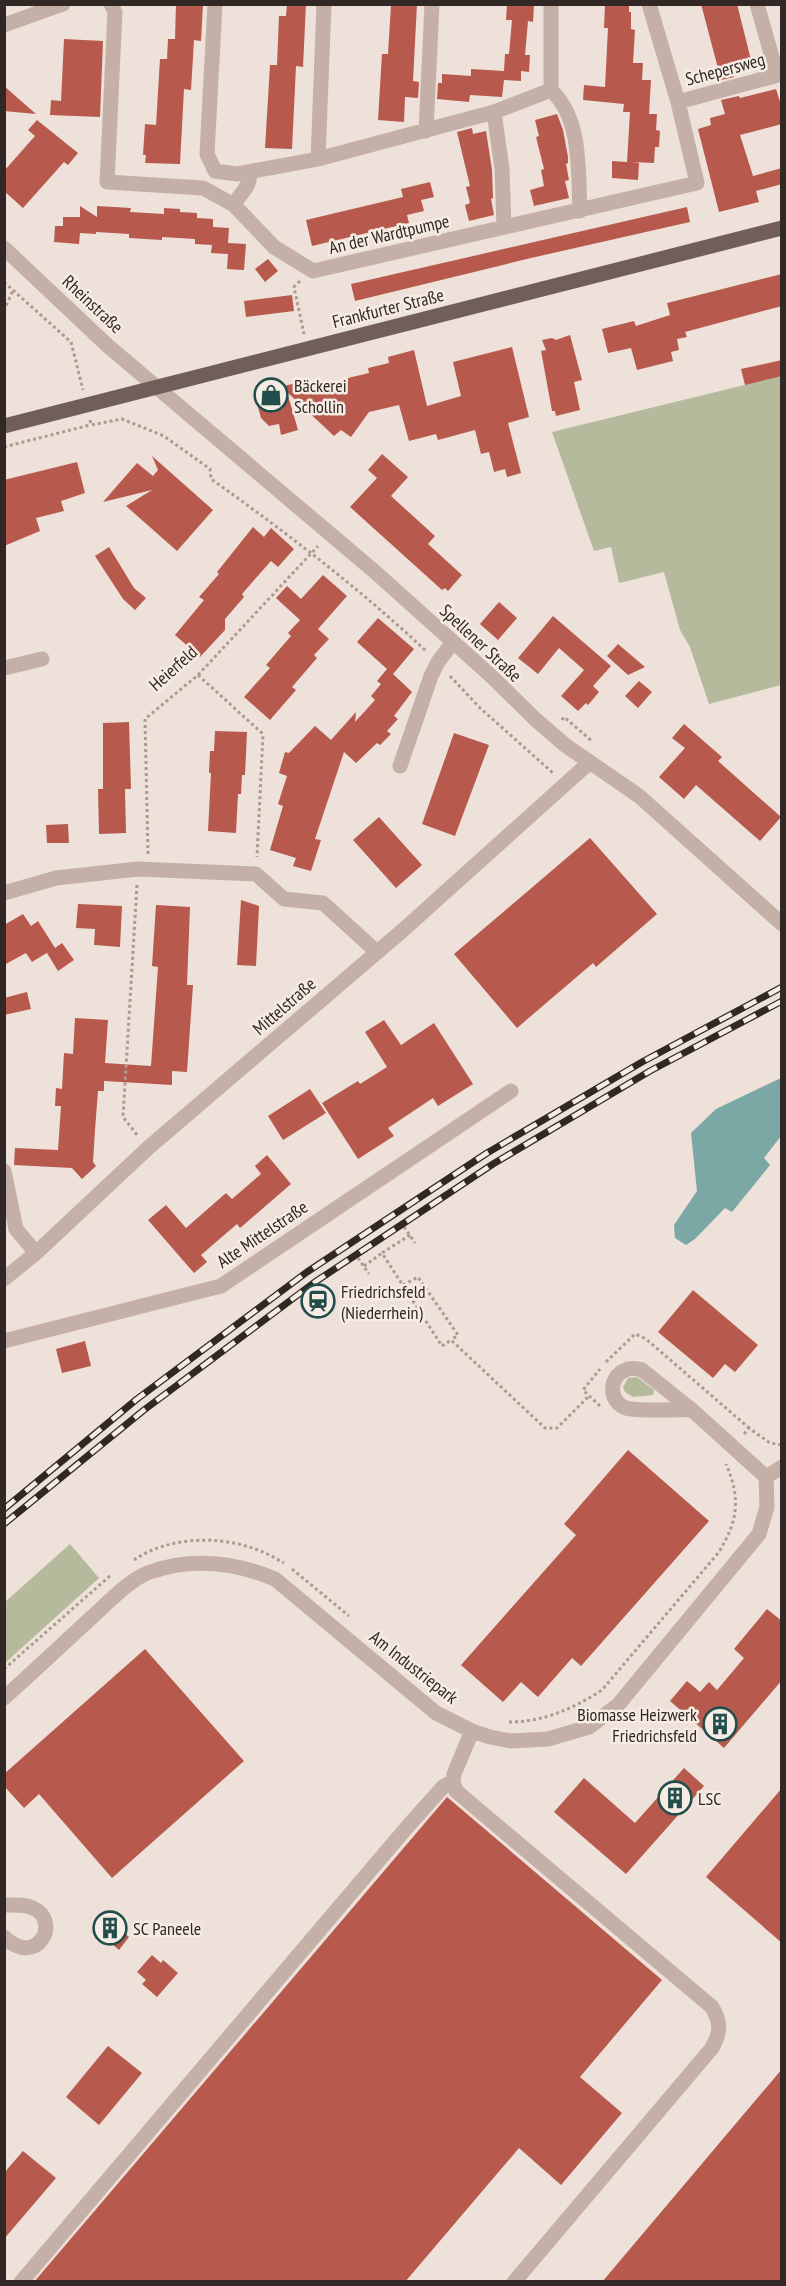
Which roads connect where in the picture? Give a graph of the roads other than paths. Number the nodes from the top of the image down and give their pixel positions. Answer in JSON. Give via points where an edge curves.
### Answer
{"nodes":[{"id":1,"x":63,"y":4,"type":"edge"},
{"id":2,"x":111,"y":4,"type":"edge"},
{"id":3,"x":215,"y":4,"type":"edge"},
{"id":4,"x":324,"y":4,"type":"edge"},
{"id":5,"x":432,"y":4,"type":"edge"},
{"id":6,"x":551,"y":4,"type":"edge"},
{"id":7,"x":649,"y":4,"type":"edge"},
{"id":8,"x":756,"y":4,"type":"edge"},
{"id":9,"x":4,"y":25,"type":"edge"},
{"id":10,"x":779,"y":75,"type":"edge"},
{"id":11,"x":551,"y":90,"type":"junction"},
{"id":12,"x":678,"y":102,"type":"junction"},
{"id":13,"x":494,"y":112,"type":"junction"},
{"id":14,"x":426,"y":131,"type":"junction"},
{"id":15,"x":318,"y":159,"type":"junction"},
{"id":16,"x":215,"y":171,"type":"junction"},
{"id":17,"x":250,"y":172,"type":"junction"},
{"id":18,"x":204,"y":188,"type":"junction"},
{"id":19,"x":234,"y":206,"type":"junction"},
{"id":20,"x":580,"y":211,"type":"junction"},
{"id":21,"x":504,"y":227,"type":"junction"},
{"id":22,"x":782,"y":228,"type":"edge"},
{"id":23,"x":4,"y":248,"type":"edge"},
{"id":24,"x":156,"y":388,"type":"junction"},
{"id":25,"x":4,"y":426,"type":"edge"},
{"id":26,"x":453,"y":642,"type":"junction"},
{"id":27,"x":42,"y":659,"type":"dead end"},
{"id":28,"x":4,"y":668,"type":"edge"},
{"id":29,"x":590,"y":762,"type":"junction"},
{"id":30,"x":400,"y":766,"type":"dead end"},
{"id":31,"x":4,"y":893,"type":"edge"},
{"id":32,"x":782,"y":924,"type":"edge"},
{"id":33,"x":377,"y":952,"type":"junction"},
{"id":34,"x":511,"y":1090,"type":"dead end"},
{"id":35,"x":4,"y":1171,"type":"edge"},
{"id":36,"x":36,"y":1254,"type":"junction"},
{"id":37,"x":4,"y":1279,"type":"edge"},
{"id":38,"x":4,"y":1341,"type":"edge"},
{"id":39,"x":692,"y":1410,"type":"junction"},
{"id":40,"x":782,"y":1467,"type":"edge"},
{"id":41,"x":766,"y":1477,"type":"junction"},
{"id":42,"x":4,"y":1698,"type":"edge"},
{"id":43,"x":472,"y":1731,"type":"junction"},
{"id":44,"x":453,"y":1781,"type":"junction"},
{"id":45,"x":4,"y":1905,"type":"edge"},
{"id":46,"x":4,"y":1937,"type":"edge"},
{"id":47,"x":21,"y":2282,"type":"edge"},
{"id":48,"x":514,"y":2282,"type":"edge"}],
"edges":[{"from":1,"to":9,"type":"street"},
{"from":2,"to":18,"type":"street","name":"An der Wardtpumpe","via":[[115,12],[107,182]]},
{"from":3,"to":16,"type":"street","via":[[207,154]]},
{"from":4,"to":15,"type":"street"},
{"from":5,"to":14,"type":"street"},
{"from":6,"to":11,"type":"street"},
{"from":7,"to":12,"type":"street","name":"An der Wardtpumpe"},
{"from":8,"to":10,"type":"street"},
{"from":10,"to":12,"type":"street","name":"Schepersweg"},
{"from":11,"to":13,"type":"street"},
{"from":11,"to":20,"type":"street","via":[[566,106],[570,119]]},
{"from":12,"to":20,"type":"street","name":"An der Wardtpumpe","via":[[697,183]]},
{"from":13,"to":14,"type":"street"},
{"from":13,"to":21,"type":"street"},
{"from":14,"to":15,"type":"street"},
{"from":15,"to":17,"type":"street"},
{"from":16,"to":17,"type":"street"},
{"from":16,"to":18,"type":"street"},
{"from":17,"to":19,"type":"street","via":[[246,189]]},
{"from":18,"to":19,"type":"street","name":"An der Wardtpumpe"},
{"from":19,"to":21,"type":"street","name":"An der Wardtpumpe","via":[[274,247],[314,271]]},
{"from":20,"to":21,"type":"street","name":"An der Wardtpumpe"},
{"from":22,"to":24,"type":"main road","name":"Frankfurter Straße"},
{"from":23,"to":24,"type":"street","name":"Rheinstraße"},
{"from":24,"to":25,"type":"main road","name":"Frankfurter Straße"},
{"from":24,"to":26,"type":"street","name":"Spellener Straße"},
{"from":26,"to":29,"type":"street","name":"Spellener Straße","via":[[543,726]]},
{"from":26,"to":30,"type":"street","via":[[438,662]]},
{"from":27,"to":28,"type":"street"},
{"from":29,"to":32,"type":"street","name":"Spellener Straße","via":[[639,796]]},
{"from":29,"to":33,"type":"street","name":"Mittelstraße"},
{"from":31,"to":33,"type":"street","via":[[56,878],[138,869],[256,874],[284,899],[323,903]]},
{"from":33,"to":36,"type":"street","name":"Mittelstraße","via":[[148,1148]]},
{"from":34,"to":38,"type":"street","name":"Alte Mittelstraße","via":[[220,1286]]},
{"from":35,"to":36,"type":"street","via":[[16,1229]]},
{"from":36,"to":37,"type":"street","name":"Mittelstraße"},
{"from":39,"to":39,"type":"street","via":[[642,1370],[627,1369],[612,1386],[617,1401],[627,1408]]},
{"from":39,"to":41,"type":"street"},
{"from":40,"to":41,"type":"street"},
{"from":41,"to":43,"type":"street","name":"Am Industriepark","via":[[766,1507],[759,1534],[618,1705],[589,1727],[548,1739],[512,1741]]},
{"from":42,"to":43,"type":"street","name":"Am Industriepark","via":[[117,1594],[148,1573],[180,1564],[216,1562],[275,1579],[436,1713]]},
{"from":43,"to":44,"type":"street"},
{"from":44,"to":47,"type":"street","via":[[442,1786]]},
{"from":44,"to":48,"type":"street","via":[[456,1791],[712,2007],[720,2026],[712,2048]]},
{"from":45,"to":46,"type":"street","via":[[35,1908],[42,1914],[46,1930],[38,1944],[30,1948],[14,1946]]}]}
